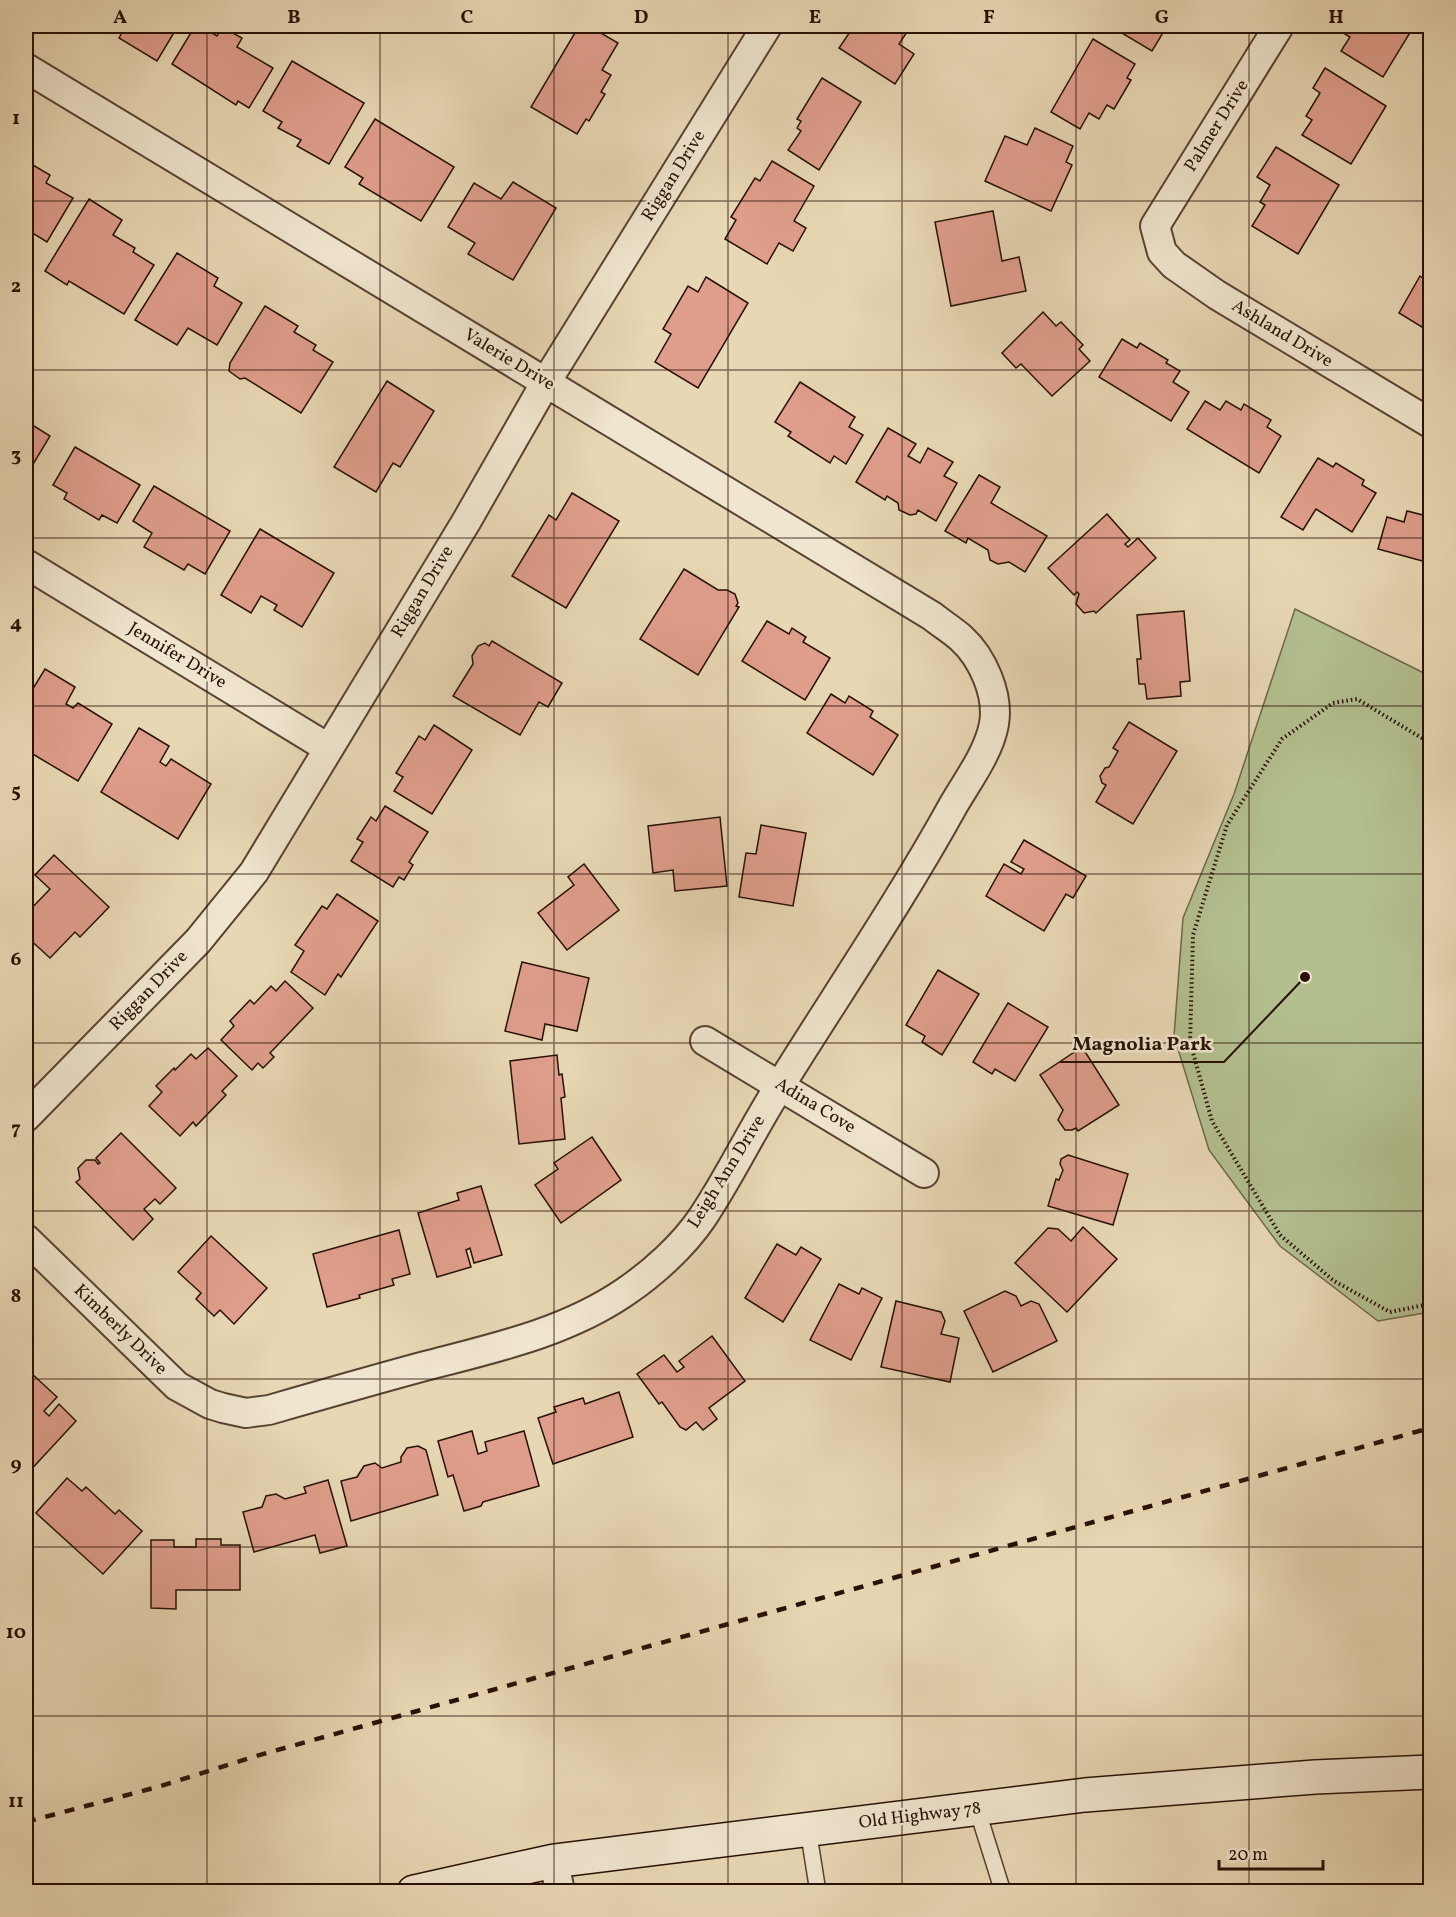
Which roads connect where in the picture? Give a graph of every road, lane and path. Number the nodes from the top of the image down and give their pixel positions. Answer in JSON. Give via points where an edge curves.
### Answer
{"nodes":[{"id":1,"x":767,"y":26,"type":"edge"},
{"id":2,"x":1279,"y":26,"type":"edge"},
{"id":3,"x":26,"y":68,"type":"edge"},
{"id":4,"x":1155,"y":226,"type":"joint"},
{"id":5,"x":546,"y":382,"type":"junction"},
{"id":6,"x":1431,"y":423,"type":"edge"},
{"id":7,"x":26,"y":564,"type":"edge"},
{"id":8,"x":982,"y":666,"type":"joint"},
{"id":9,"x":1431,"y":743,"type":"edge"},
{"id":10,"x":328,"y":747,"type":"junction"},
{"id":11,"x":705,"y":1041,"type":"dead end"},
{"id":12,"x":780,"y":1086,"type":"junction"},
{"id":13,"x":26,"y":1117,"type":"edge"},
{"id":14,"x":924,"y":1173,"type":"dead end"},
{"id":15,"x":26,"y":1239,"type":"edge"},
{"id":16,"x":1431,"y":1304,"type":"edge"},
{"id":17,"x":223,"y":1408,"type":"joint"},
{"id":18,"x":1431,"y":1772,"type":"edge"},
{"id":19,"x":977,"y":1809,"type":"junction"},
{"id":20,"x":808,"y":1829,"type":"junction"},
{"id":21,"x":557,"y":1876,"type":"edge"},
{"id":22,"x":414,"y":1892,"type":"edge"},
{"id":23,"x":818,"y":1892,"type":"edge"},
{"id":24,"x":1004,"y":1892,"type":"edge"}],
"edges":[{"from":1,"to":5,"type":"street","name":"Riggan Drive"},
{"from":2,"to":4,"type":"street","name":"Palmer Drive"},
{"from":3,"to":5,"type":"street","name":"Valerie Drive"},
{"from":4,"to":6,"type":"street","name":"Ashland Drive","via":[[1162,252],[1174,265],[1217,295]]},
{"from":5,"to":8,"type":"street","name":"Valerie Drive","via":[[932,616],[963,640]]},
{"from":5,"to":10,"type":"street","name":"Riggan Drive","via":[[466,522]]},
{"from":7,"to":10,"type":"street","name":"Jennifer Drive"},
{"from":8,"to":12,"type":"street","name":"Leigh Ann Drive","via":[[995,710],[994,726],[985,749],[877,935]]},
{"from":9,"to":16,"type":"path","via":[[1357,699],[1333,703],[1282,739],[1227,825],[1193,934],[1190,1042],[1212,1121],[1280,1235],[1334,1281],[1390,1312]]},
{"from":10,"to":13,"type":"street","name":"Riggan Drive","via":[[254,872],[225,910]]},
{"from":11,"to":12,"type":"street","name":"Adina Cove"},
{"from":12,"to":14,"type":"street","name":"Adina Cove"},
{"from":12,"to":17,"type":"street","name":"Leigh Ann Drive","via":[[701,1219],[673,1253],[600,1308],[520,1340],[270,1410],[246,1413]]},
{"from":15,"to":17,"type":"street","name":"Kimberly Drive","via":[[177,1386]]},
{"from":18,"to":19,"type":"main road","name":"Old Highway 78","via":[[1085,1795]]},
{"from":19,"to":20,"type":"main road","name":"Old Highway 78"},
{"from":19,"to":24,"type":"lane"},
{"from":20,"to":21,"type":"main road","name":"Old Highway 78"},
{"from":20,"to":23,"type":"lane"},
{"from":21,"to":22,"type":"main road","name":"Old Highway 78"}]}
